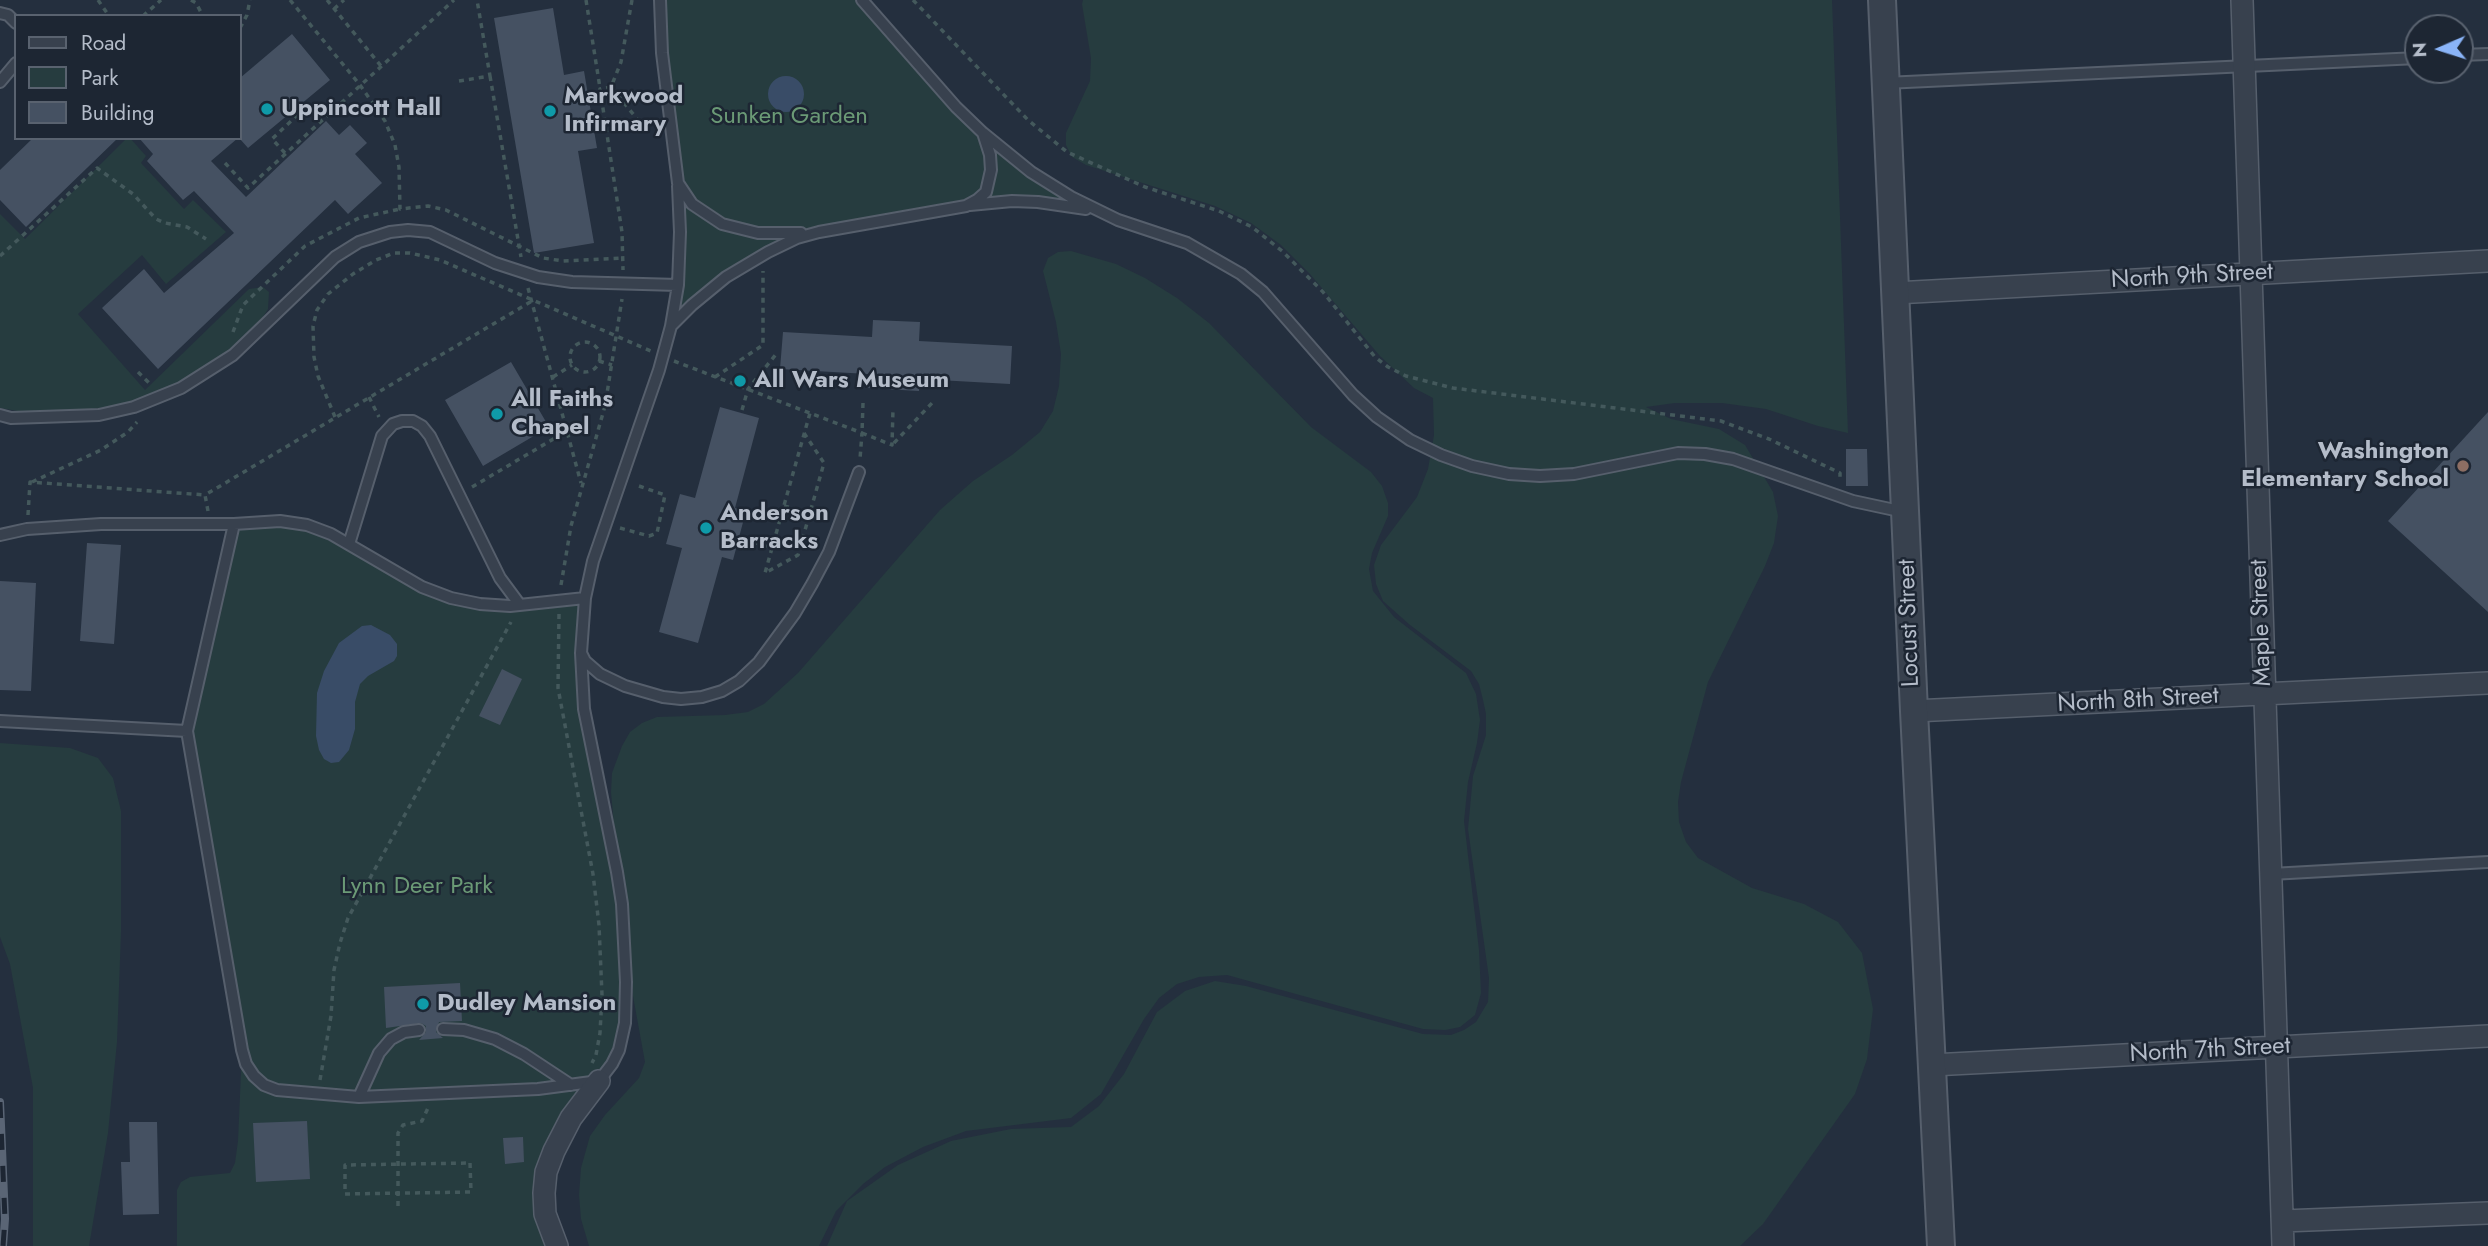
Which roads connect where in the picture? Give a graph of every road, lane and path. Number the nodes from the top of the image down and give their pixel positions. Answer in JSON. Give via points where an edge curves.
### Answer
{"nodes":[{"id":1,"x":161,"y":0,"type":"edge"},
{"id":2,"x":191,"y":0,"type":"edge"},
{"id":3,"x":250,"y":0,"type":"edge"},
{"id":4,"x":290,"y":0,"type":"edge"},
{"id":5,"x":327,"y":0,"type":"edge"},
{"id":6,"x":344,"y":0,"type":"edge"},
{"id":7,"x":454,"y":0,"type":"edge"},
{"id":8,"x":477,"y":0,"type":"edge"},
{"id":9,"x":586,"y":0,"type":"edge"},
{"id":10,"x":632,"y":0,"type":"edge"},
{"id":11,"x":660,"y":0,"type":"edge"},
{"id":12,"x":862,"y":0,"type":"edge"},
{"id":13,"x":913,"y":0,"type":"edge"},
{"id":14,"x":1882,"y":0,"type":"edge"},
{"id":15,"x":2242,"y":0,"type":"edge"},
{"id":16,"x":334,"y":9,"type":"junction"},
{"id":17,"x":145,"y":14,"type":"edge"},
{"id":18,"x":202,"y":14,"type":"edge"},
{"id":19,"x":242,"y":24,"type":"edge"},
{"id":20,"x":2404,"y":59,"type":"edge"},
{"id":21,"x":14,"y":65,"type":"edge"},
{"id":22,"x":381,"y":66,"type":"junction"},
{"id":23,"x":2244,"y":67,"type":"junction"},
{"id":24,"x":459,"y":81,"type":"dead end"},
{"id":25,"x":0,"y":82,"type":"edge"},
{"id":26,"x":1885,"y":83,"type":"junction"},
{"id":27,"x":360,"y":85,"type":"junction"},
{"id":28,"x":611,"y":87,"type":"junction"},
{"id":29,"x":600,"y":89,"type":"junction"},
{"id":30,"x":322,"y":120,"type":"junction"},
{"id":31,"x":670,"y":120,"type":"junction"},
{"id":32,"x":983,"y":133,"type":"junction"},
{"id":33,"x":285,"y":153,"type":"junction"},
{"id":34,"x":225,"y":163,"type":"dead end"},
{"id":35,"x":678,"y":183,"type":"junction"},
{"id":36,"x":966,"y":206,"type":"junction"},
{"id":37,"x":400,"y":209,"type":"junction"},
{"id":38,"x":1118,"y":220,"type":"junction"},
{"id":39,"x":819,"y":232,"type":"junction"},
{"id":40,"x":206,"y":239,"type":"dead end"},
{"id":41,"x":762,"y":255,"type":"junction"},
{"id":42,"x":0,"y":256,"type":"edge"},
{"id":43,"x":624,"y":258,"type":"junction"},
{"id":44,"x":2488,"y":261,"type":"edge"},
{"id":45,"x":2250,"y":274,"type":"junction"},
{"id":46,"x":623,"y":283,"type":"junction"},
{"id":47,"x":678,"y":285,"type":"junction"},
{"id":48,"x":1895,"y":293,"type":"junction"},
{"id":49,"x":532,"y":301,"type":"junction"},
{"id":50,"x":671,"y":326,"type":"junction"},
{"id":51,"x":617,"y":337,"type":"junction"},
{"id":52,"x":229,"y":339,"type":"dead end"},
{"id":53,"x":777,"y":353,"type":"dead end"},
{"id":54,"x":663,"y":356,"type":"junction"},
{"id":55,"x":599,"y":361,"type":"junction"},
{"id":56,"x":572,"y":365,"type":"junction"},
{"id":57,"x":612,"y":365,"type":"junction"},
{"id":58,"x":138,"y":372,"type":"dead end"},
{"id":59,"x":552,"y":377,"type":"dead end"},
{"id":60,"x":715,"y":377,"type":"junction"},
{"id":61,"x":153,"y":387,"type":"dead end"},
{"id":62,"x":748,"y":389,"type":"junction"},
{"id":63,"x":162,"y":397,"type":"junction"},
{"id":64,"x":369,"y":397,"type":"junction"},
{"id":65,"x":933,"y":402,"type":"dead end"},
{"id":66,"x":863,"y":403,"type":"dead end"},
{"id":67,"x":893,"y":409,"type":"dead end"},
{"id":68,"x":743,"y":410,"type":"dead end"},
{"id":69,"x":810,"y":414,"type":"junction"},
{"id":70,"x":4,"y":417,"type":"edge"},
{"id":71,"x":335,"y":417,"type":"junction"},
{"id":72,"x":386,"y":430,"type":"junction"},
{"id":73,"x":567,"y":431,"type":"dead end"},
{"id":74,"x":804,"y":433,"type":"junction"},
{"id":75,"x":862,"y":433,"type":"junction"},
{"id":76,"x":892,"y":445,"type":"junction"},
{"id":77,"x":859,"y":472,"type":"joint"},
{"id":78,"x":620,"y":481,"type":"junction"},
{"id":79,"x":30,"y":482,"type":"junction"},
{"id":80,"x":205,"y":495,"type":"junction"},
{"id":81,"x":459,"y":495,"type":"junction"},
{"id":82,"x":1841,"y":497,"type":"junction"},
{"id":83,"x":784,"y":506,"type":"junction"},
{"id":84,"x":1905,"y":512,"type":"junction"},
{"id":85,"x":810,"y":513,"type":"junction"},
{"id":86,"x":211,"y":524,"type":"junction"},
{"id":87,"x":234,"y":524,"type":"junction"},
{"id":88,"x":605,"y":524,"type":"junction"},
{"id":89,"x":27,"y":529,"type":"junction"},
{"id":90,"x":0,"y":535,"type":"edge"},
{"id":91,"x":743,"y":539,"type":"dead end"},
{"id":92,"x":349,"y":544,"type":"junction"},
{"id":93,"x":772,"y":548,"type":"junction"},
{"id":94,"x":584,"y":598,"type":"junction"},
{"id":95,"x":559,"y":601,"type":"junction"},
{"id":96,"x":520,"y":605,"type":"junction"},
{"id":97,"x":580,"y":653,"type":"junction"},
{"id":98,"x":2488,"y":683,"type":"edge"},
{"id":99,"x":2265,"y":696,"type":"junction"},
{"id":100,"x":1914,"y":711,"type":"junction"},
{"id":101,"x":0,"y":721,"type":"edge"},
{"id":102,"x":187,"y":731,"type":"junction"},
{"id":103,"x":2488,"y":862,"type":"edge"},
{"id":104,"x":2271,"y":874,"type":"junction"},
{"id":105,"x":443,"y":1029,"type":"dead end"},
{"id":106,"x":419,"y":1030,"type":"dead end"},
{"id":107,"x":2488,"y":1036,"type":"edge"},
{"id":108,"x":2277,"y":1048,"type":"junction"},
{"id":109,"x":1932,"y":1065,"type":"junction"},
{"id":110,"x":599,"y":1081,"type":"junction"},
{"id":111,"x":571,"y":1085,"type":"junction"},
{"id":112,"x":316,"y":1094,"type":"junction"},
{"id":113,"x":429,"y":1095,"type":"junction"},
{"id":114,"x":359,"y":1097,"type":"junction"},
{"id":115,"x":398,"y":1164,"type":"junction"},
{"id":116,"x":398,"y":1194,"type":"junction"},
{"id":117,"x":398,"y":1206,"type":"dead end"},
{"id":118,"x":2488,"y":1213,"type":"edge"},
{"id":119,"x":2283,"y":1221,"type":"junction"},
{"id":120,"x":557,"y":1246,"type":"edge"},
{"id":121,"x":1941,"y":1246,"type":"edge"},
{"id":122,"x":2283,"y":1246,"type":"edge"}],
"edges":[{"from":1,"to":17,"type":"path"},
{"from":2,"to":18,"type":"path"},
{"from":3,"to":19,"type":"path"},
{"from":4,"to":27,"type":"path"},
{"from":5,"to":16,"type":"path"},
{"from":6,"to":16,"type":"path"},
{"from":7,"to":22,"type":"path"},
{"from":8,"to":24,"type":"path","via":[[490,76]]},
{"from":9,"to":29,"type":"path"},
{"from":10,"to":28,"type":"path","via":[[621,62]]},
{"from":11,"to":31,"type":"lane"},
{"from":12,"to":32,"type":"lane"},
{"from":13,"to":82,"type":"path","via":[[1028,120],[1067,152],[1252,227],[1322,292],[1388,367],[1453,388],[1721,421],[1840,473]]},
{"from":14,"to":26,"type":"street","name":"Locust Street"},
{"from":15,"to":23,"type":"street","name":"Maple Street"},
{"from":16,"to":22,"type":"path"},
{"from":20,"to":23,"type":"lane"},
{"from":21,"to":25,"type":"lane"},
{"from":22,"to":27,"type":"path"},
{"from":23,"to":26,"type":"lane"},
{"from":23,"to":45,"type":"street","name":"Maple Street"},
{"from":26,"to":48,"type":"street","name":"Locust Street"},
{"from":27,"to":30,"type":"path"},
{"from":27,"to":37,"type":"path","via":[[395,145]]},
{"from":28,"to":29,"type":"path"},
{"from":28,"to":31,"type":"path","via":[[641,122]]},
{"from":29,"to":43,"type":"path"},
{"from":30,"to":33,"type":"path"},
{"from":30,"to":33,"type":"path","via":[[307,106],[272,139]]},
{"from":31,"to":35,"type":"lane"},
{"from":32,"to":36,"type":"lane","via":[[990,155],[989,185]]},
{"from":32,"to":38,"type":"lane","via":[[1031,172]]},
{"from":33,"to":34,"type":"path","via":[[247,188]]},
{"from":35,"to":39,"type":"lane","via":[[692,204],[722,224],[758,233]]},
{"from":35,"to":47,"type":"lane"},
{"from":36,"to":38,"type":"lane","via":[[1038,202],[1074,206]]},
{"from":36,"to":39,"type":"lane"},
{"from":37,"to":43,"type":"path","via":[[428,206],[446,210],[543,258]]},
{"from":37,"to":52,"type":"path","via":[[359,218],[305,246],[243,305]]},
{"from":38,"to":82,"type":"lane","via":[[1187,243],[1241,274],[1263,292],[1377,417],[1441,455],[1509,474],[1540,476],[1678,453],[1705,454]]},
{"from":39,"to":41,"type":"lane"},
{"from":40,"to":42,"type":"path","via":[[187,226],[156,219],[133,194],[97,168]]},
{"from":41,"to":50,"type":"lane","via":[[726,277]]},
{"from":41,"to":60,"type":"path","via":[[763,345]]},
{"from":43,"to":46,"type":"path"},
{"from":44,"to":45,"type":"street","name":"North 9th Street"},
{"from":45,"to":48,"type":"street","name":"North 9th Street"},
{"from":45,"to":99,"type":"street","name":"Maple Street"},
{"from":46,"to":47,"type":"lane"},
{"from":46,"to":51,"type":"path"},
{"from":46,"to":63,"type":"lane","via":[[538,277],[423,231],[382,234],[335,257],[233,355]]},
{"from":47,"to":50,"type":"lane"},
{"from":48,"to":84,"type":"street","name":"Locust Street"},
{"from":49,"to":51,"type":"path"},
{"from":49,"to":64,"type":"path"},
{"from":49,"to":71,"type":"path","via":[[425,255],[394,253],[376,260],[328,294],[317,310],[314,357]]},
{"from":50,"to":54,"type":"lane"},
{"from":51,"to":54,"type":"path"},
{"from":51,"to":57,"type":"path"},
{"from":53,"to":62,"type":"path"},
{"from":54,"to":60,"type":"path"},
{"from":54,"to":78,"type":"lane"},
{"from":55,"to":56,"type":"path","via":[[589,372]]},
{"from":55,"to":56,"type":"path","via":[[596,348],[583,343],[572,351]]},
{"from":55,"to":57,"type":"path"},
{"from":56,"to":59,"type":"path"},
{"from":57,"to":95,"type":"path","via":[[605,406],[570,526]]},
{"from":58,"to":61,"type":"path"},
{"from":60,"to":62,"type":"path"},
{"from":62,"to":68,"type":"path"},
{"from":62,"to":69,"type":"path"},
{"from":63,"to":70,"type":"lane","via":[[99,415]]},
{"from":63,"to":79,"type":"path","via":[[115,442]]},
{"from":64,"to":71,"type":"path"},
{"from":64,"to":72,"type":"path"},
{"from":65,"to":76,"type":"path"},
{"from":66,"to":75,"type":"path"},
{"from":67,"to":76,"type":"path"},
{"from":69,"to":74,"type":"path"},
{"from":69,"to":75,"type":"path"},
{"from":71,"to":80,"type":"path"},
{"from":72,"to":81,"type":"lane","via":[[402,421],[422,426]]},
{"from":72,"to":92,"type":"lane"},
{"from":73,"to":81,"type":"path"},
{"from":74,"to":83,"type":"path"},
{"from":74,"to":85,"type":"path","via":[[824,463]]},
{"from":75,"to":76,"type":"path"},
{"from":75,"to":77,"type":"path"},
{"from":77,"to":97,"type":"lane","via":[[812,584],[759,662],[739,681],[702,697],[663,697],[600,674]]},
{"from":78,"to":88,"type":"lane"},
{"from":78,"to":88,"type":"path","via":[[664,495],[657,533],[649,536]]},
{"from":79,"to":80,"type":"path"},
{"from":79,"to":89,"type":"path"},
{"from":80,"to":86,"type":"path"},
{"from":81,"to":96,"type":"lane","via":[[499,579]]},
{"from":82,"to":84,"type":"lane"},
{"from":83,"to":85,"type":"path"},
{"from":83,"to":93,"type":"path"},
{"from":84,"to":100,"type":"street","name":"Locust Street"},
{"from":85,"to":93,"type":"path","via":[[798,555],[765,573]]},
{"from":86,"to":87,"type":"lane"},
{"from":86,"to":89,"type":"lane"},
{"from":87,"to":92,"type":"lane","via":[[307,525]]},
{"from":87,"to":102,"type":"lane"},
{"from":88,"to":94,"type":"lane"},
{"from":89,"to":90,"type":"lane"},
{"from":91,"to":93,"type":"path"},
{"from":92,"to":96,"type":"lane","via":[[422,587],[451,598]]},
{"from":94,"to":95,"type":"lane"},
{"from":94,"to":97,"type":"lane"},
{"from":95,"to":96,"type":"lane"},
{"from":95,"to":111,"type":"path","via":[[558,688],[593,874],[602,995],[596,1055],[589,1069]]},
{"from":96,"to":112,"type":"path","via":[[348,918],[334,970],[326,1054]]},
{"from":97,"to":110,"type":"lane","via":[[584,709],[612,841],[625,943],[625,1023],[619,1050]]},
{"from":98,"to":99,"type":"street","name":"North 8th Street"},
{"from":99,"to":100,"type":"street","name":"North 8th Street"},
{"from":99,"to":104,"type":"street","name":"Maple Street"},
{"from":100,"to":109,"type":"street","name":"Locust Street"},
{"from":101,"to":102,"type":"lane"},
{"from":102,"to":112,"type":"lane","via":[[246,1064],[270,1087]]},
{"from":103,"to":104,"type":"lane"},
{"from":104,"to":108,"type":"street","name":"Maple Street"},
{"from":105,"to":111,"type":"lane","via":[[495,1039]]},
{"from":106,"to":114,"type":"lane","via":[[391,1039],[379,1053]]},
{"from":107,"to":108,"type":"street","name":"North 7th Street"},
{"from":108,"to":109,"type":"street","name":"North 7th Street"},
{"from":108,"to":119,"type":"street","name":"Maple Street"},
{"from":109,"to":121,"type":"street","name":"Locust Street"},
{"from":110,"to":111,"type":"lane"},
{"from":110,"to":120,"type":"street","via":[[571,1118],[546,1172],[545,1214]]},
{"from":111,"to":113,"type":"lane"},
{"from":112,"to":114,"type":"lane"},
{"from":113,"to":114,"type":"lane"},
{"from":113,"to":115,"type":"path","via":[[426,1117],[403,1125],[398,1133]]},
{"from":115,"to":116,"type":"path"},
{"from":115,"to":116,"type":"path","via":[[345,1165],[345,1194]]},
{"from":115,"to":116,"type":"path","via":[[470,1163],[471,1192]]},
{"from":116,"to":117,"type":"path"},
{"from":118,"to":119,"type":"street"},
{"from":119,"to":122,"type":"street","name":"Maple Street"}]}
